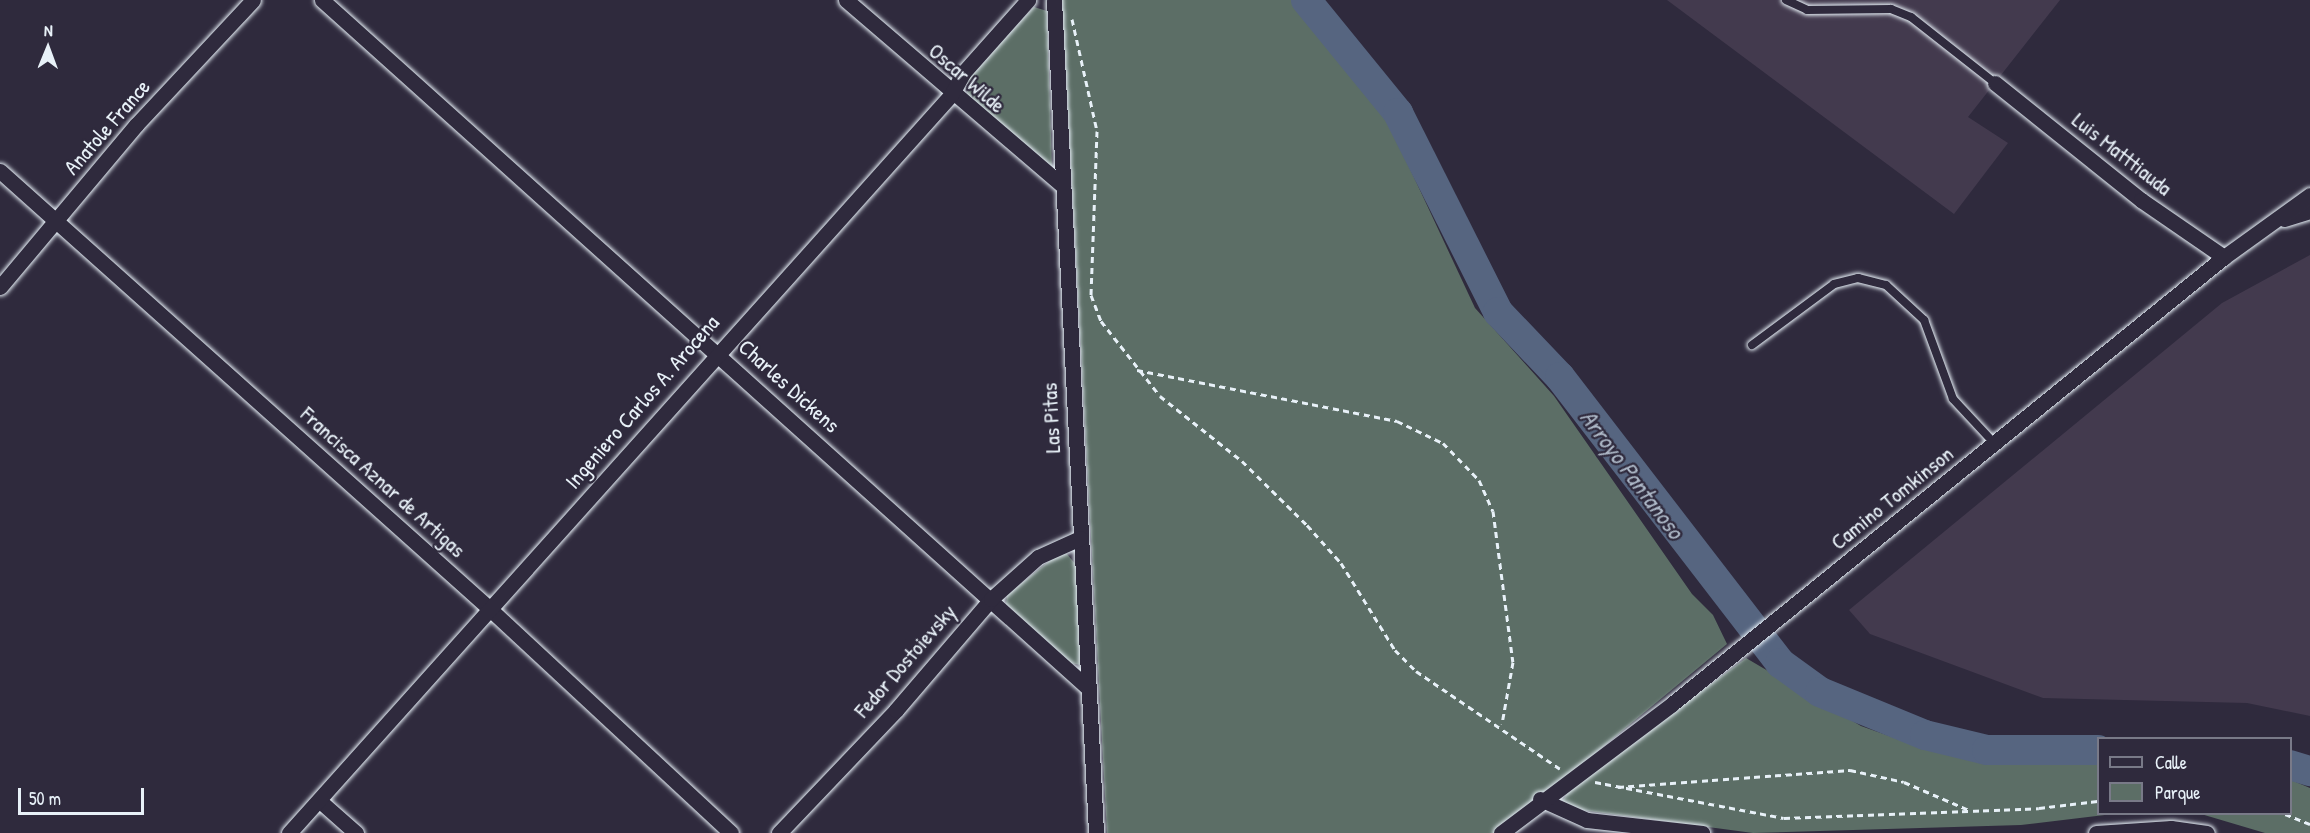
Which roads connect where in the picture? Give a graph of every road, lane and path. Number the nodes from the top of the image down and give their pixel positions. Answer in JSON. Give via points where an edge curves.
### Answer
{"nodes":[{"id":1,"x":253,"y":0,"type":"edge"},
{"id":2,"x":322,"y":0,"type":"edge"},
{"id":3,"x":846,"y":0,"type":"edge"},
{"id":4,"x":1028,"y":0,"type":"edge"},
{"id":5,"x":1054,"y":0,"type":"edge"},
{"id":6,"x":1786,"y":0,"type":"edge"},
{"id":7,"x":1071,"y":14,"type":"dead end"},
{"id":8,"x":1995,"y":82,"type":"joint"},
{"id":9,"x":951,"y":95,"type":"junction"},
{"id":10,"x":0,"y":171,"type":"edge"},
{"id":11,"x":1063,"y":186,"type":"junction"},
{"id":12,"x":2310,"y":195,"type":"edge"},
{"id":13,"x":2310,"y":211,"type":"edge"},
{"id":14,"x":57,"y":221,"type":"junction"},
{"id":15,"x":2267,"y":224,"type":"junction"},
{"id":16,"x":2224,"y":257,"type":"junction"},
{"id":17,"x":0,"y":287,"type":"edge"},
{"id":18,"x":1752,"y":345,"type":"dead end"},
{"id":19,"x":716,"y":350,"type":"junction"},
{"id":20,"x":1135,"y":370,"type":"junction"},
{"id":21,"x":1995,"y":444,"type":"junction"},
{"id":22,"x":1080,"y":538,"type":"junction"},
{"id":23,"x":991,"y":599,"type":"junction"},
{"id":24,"x":490,"y":609,"type":"junction"},
{"id":25,"x":1088,"y":688,"type":"junction"},
{"id":26,"x":1502,"y":724,"type":"junction"},
{"id":27,"x":1575,"y":774,"type":"junction"},
{"id":28,"x":1613,"y":787,"type":"junction"},
{"id":29,"x":1540,"y":799,"type":"junction"},
{"id":30,"x":2097,"y":801,"type":"edge"},
{"id":31,"x":321,"y":802,"type":"junction"},
{"id":32,"x":1972,"y":812,"type":"junction"},
{"id":33,"x":2290,"y":815,"type":"edge"},
{"id":34,"x":2310,"y":824,"type":"edge"},
{"id":35,"x":289,"y":833,"type":"edge"},
{"id":36,"x":356,"y":833,"type":"edge"},
{"id":37,"x":731,"y":833,"type":"edge"},
{"id":38,"x":779,"y":833,"type":"edge"},
{"id":39,"x":1096,"y":833,"type":"edge"},
{"id":40,"x":1501,"y":833,"type":"edge"},
{"id":41,"x":1702,"y":833,"type":"edge"},
{"id":42,"x":2096,"y":833,"type":"edge"},
{"id":43,"x":2207,"y":833,"type":"edge"}],
"edges":[{"from":1,"to":14,"type":"street","name":"Anatole France"},
{"from":2,"to":19,"type":"street","name":"Charles Dickens"},
{"from":3,"to":9,"type":"street","name":"Oscar Wilde"},
{"from":4,"to":9,"type":"street","name":"Ingeniero Carlos A. Arocena","via":[[963,73]]},
{"from":5,"to":11,"type":"street","name":"Las Pitas"},
{"from":6,"to":8,"type":"lane","via":[[1807,10],[1891,9],[1911,17]]},
{"from":7,"to":20,"type":"path","via":[[1097,131],[1091,295],[1101,321]]},
{"from":8,"to":16,"type":"street","name":"Luis Matttiauda","via":[[2141,200]]},
{"from":9,"to":11,"type":"street","name":"Oscar Wilde"},
{"from":9,"to":19,"type":"street","name":"Ingeniero Carlos A. Arocena"},
{"from":10,"to":14,"type":"street","name":"Francisca Aznar de Artigas"},
{"from":11,"to":22,"type":"street","name":"Las Pitas"},
{"from":12,"to":15,"type":"street","name":"Camino Tomkinson"},
{"from":13,"to":15,"type":"street"},
{"from":14,"to":17,"type":"street","name":"Anatole France"},
{"from":14,"to":24,"type":"street","name":"Francisca Aznar de Artigas"},
{"from":15,"to":16,"type":"street","name":"Camino Tomkinson"},
{"from":16,"to":21,"type":"street","name":"Camino Tomkinson"},
{"from":18,"to":21,"type":"lane","via":[[1834,284],[1858,278],[1886,285],[1924,320],[1953,399]]},
{"from":19,"to":23,"type":"street","name":"Charles Dickens"},
{"from":19,"to":24,"type":"street","name":"Ingeniero Carlos A. Arocena"},
{"from":20,"to":26,"type":"path","via":[[1307,525],[1341,563],[1395,650],[1416,671]]},
{"from":20,"to":26,"type":"path","via":[[1397,421],[1443,443],[1479,480],[1493,511],[1513,662]]},
{"from":21,"to":27,"type":"street","name":"Camino Tomkinson","via":[[1792,609]]},
{"from":22,"to":23,"type":"street","name":"Fedor Dostoievsky","via":[[1038,557]]},
{"from":22,"to":25,"type":"street","name":"Las Pitas"},
{"from":23,"to":25,"type":"street","name":"Charles Dickens"},
{"from":23,"to":38,"type":"street","name":"Fedor Dostoievsky"},
{"from":24,"to":31,"type":"street","name":"Ingeniero Carlos A. Arocena"},
{"from":24,"to":37,"type":"street","name":"Francisca Aznar de Artigas"},
{"from":25,"to":39,"type":"street","name":"Las Pitas"},
{"from":26,"to":27,"type":"path","via":[[1557,768]]},
{"from":27,"to":28,"type":"path"},
{"from":27,"to":29,"type":"street","name":"Camino Tomkinson"},
{"from":28,"to":32,"type":"path","via":[[1784,818]]},
{"from":28,"to":32,"type":"path","via":[[1850,770],[1904,782]]},
{"from":29,"to":40,"type":"street","name":"Camino Tomkinson"},
{"from":29,"to":41,"type":"street","via":[[1587,820]]},
{"from":30,"to":32,"type":"path"},
{"from":31,"to":35,"type":"street","name":"Ingeniero Carlos A. Arocena"},
{"from":31,"to":36,"type":"street"},
{"from":33,"to":34,"type":"path"},
{"from":42,"to":43,"type":"street","via":[[2171,828]]}]}
